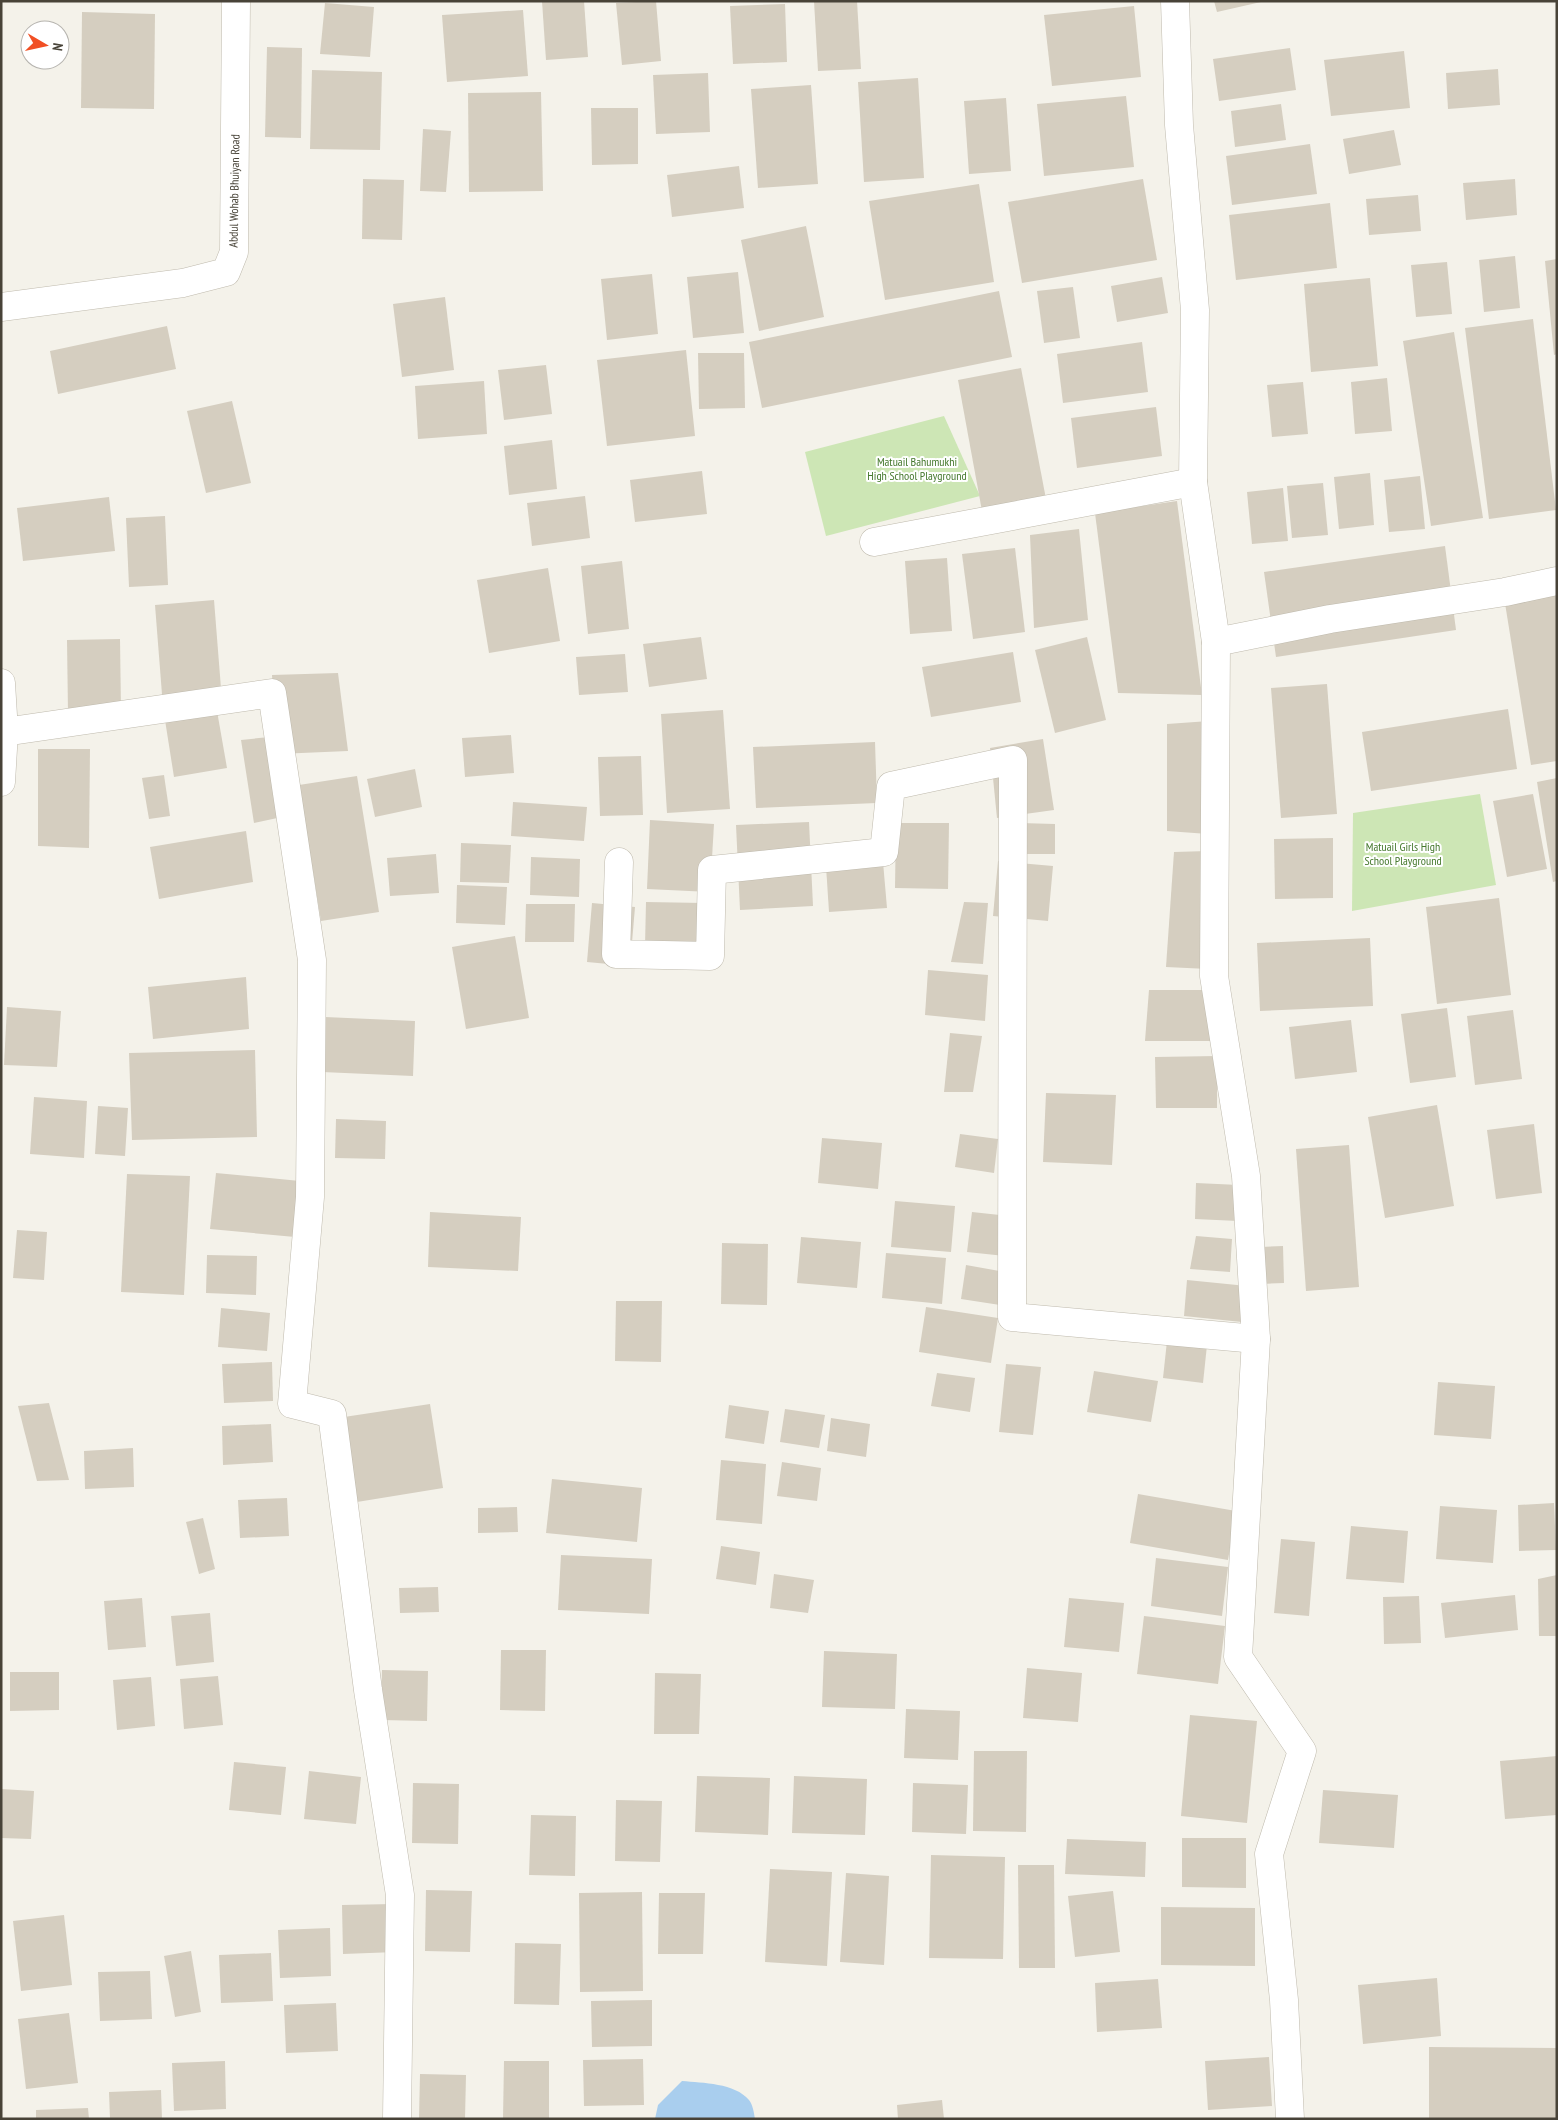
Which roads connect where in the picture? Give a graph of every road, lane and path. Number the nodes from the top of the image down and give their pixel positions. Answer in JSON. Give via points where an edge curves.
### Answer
{"nodes":[{"id":1,"x":236,"y":1,"type":"edge"},
{"id":2,"x":1174,"y":1,"type":"edge"},
{"id":3,"x":1,"y":307,"type":"edge"},
{"id":4,"x":1193,"y":482,"type":"junction"},
{"id":5,"x":874,"y":542,"type":"dead end"},
{"id":6,"x":1557,"y":581,"type":"edge"},
{"id":7,"x":1216,"y":642,"type":"junction"},
{"id":8,"x":1,"y":683,"type":"edge"},
{"id":9,"x":4,"y":732,"type":"junction"},
{"id":10,"x":1,"y":782,"type":"edge"},
{"id":11,"x":619,"y":862,"type":"dead end"},
{"id":12,"x":1256,"y":1339,"type":"junction"},
{"id":13,"x":398,"y":2119,"type":"edge"},
{"id":14,"x":1290,"y":2119,"type":"edge"}],
"edges":[{"from":1,"to":3,"type":"street","name":"Abdul Wohab Bhuiyan Road","via":[[234,252],[226,272],[183,284]]},
{"from":2,"to":4,"type":"street","via":[[1178,125],[1195,310]]},
{"from":4,"to":5,"type":"street"},
{"from":4,"to":7,"type":"street"},
{"from":6,"to":7,"type":"street","via":[[1330,619]]},
{"from":7,"to":12,"type":"street","via":[[1214,976],[1246,1176]]},
{"from":8,"to":9,"type":"street"},
{"from":9,"to":10,"type":"street"},
{"from":9,"to":13,"type":"street","via":[[272,693],[312,960],[310,1196],[292,1404],[332,1414],[368,1690],[400,1895]]},
{"from":11,"to":12,"type":"street","via":[[616,954],[710,956],[712,870],[884,852],[891,786],[1013,760],[1012,1317]]},
{"from":12,"to":14,"type":"street","via":[[1238,1657],[1302,1751],[1270,1854],[1284,2000]]}]}
